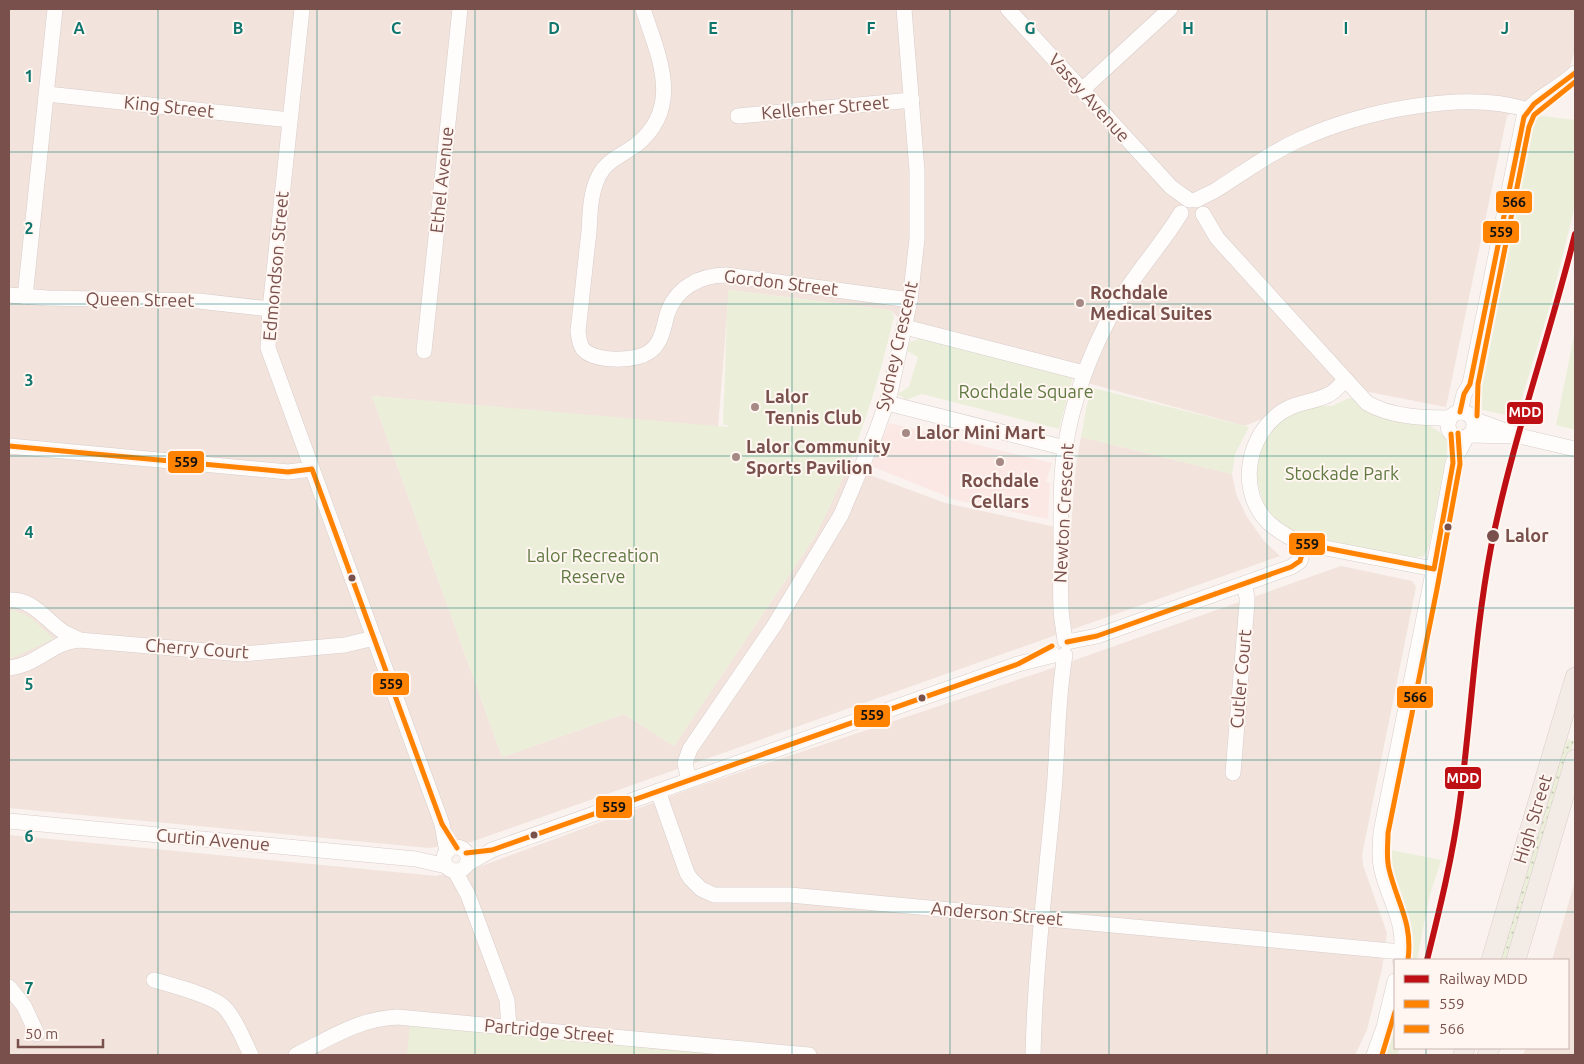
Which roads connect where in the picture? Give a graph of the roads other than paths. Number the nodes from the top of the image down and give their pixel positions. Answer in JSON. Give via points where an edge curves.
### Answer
{"nodes":[{"id":1,"x":55,"y":9,"type":"edge"},
{"id":2,"x":302,"y":9,"type":"edge"},
{"id":3,"x":460,"y":9,"type":"edge"},
{"id":4,"x":643,"y":9,"type":"edge"},
{"id":5,"x":904,"y":9,"type":"edge"},
{"id":6,"x":1008,"y":9,"type":"edge"},
{"id":7,"x":1170,"y":9,"type":"edge"},
{"id":8,"x":1575,"y":73,"type":"edge"},
{"id":9,"x":1082,"y":90,"type":"junction"},
{"id":10,"x":47,"y":94,"type":"junction"},
{"id":11,"x":912,"y":100,"type":"junction"},
{"id":12,"x":1528,"y":110,"type":"junction"},
{"id":13,"x":738,"y":116,"type":"dead end"},
{"id":14,"x":290,"y":120,"type":"junction"},
{"id":15,"x":1192,"y":211,"type":"junction"},
{"id":16,"x":9,"y":295,"type":"edge"},
{"id":17,"x":25,"y":297,"type":"junction"},
{"id":18,"x":910,"y":300,"type":"junction"},
{"id":19,"x":270,"y":309,"type":"junction"},
{"id":20,"x":905,"y":327,"type":"junction"},
{"id":21,"x":424,"y":351,"type":"dead end"},
{"id":22,"x":1084,"y":373,"type":"junction"},
{"id":23,"x":1350,"y":385,"type":"junction"},
{"id":24,"x":887,"y":404,"type":"junction"},
{"id":25,"x":1458,"y":421,"type":"junction"},
{"id":26,"x":1468,"y":436,"type":"junction"},
{"id":27,"x":1519,"y":436,"type":"junction"},
{"id":28,"x":9,"y":446,"type":"edge"},
{"id":29,"x":1065,"y":448,"type":"junction"},
{"id":30,"x":1575,"y":449,"type":"edge"},
{"id":31,"x":1453,"y":463,"type":"junction"},
{"id":32,"x":312,"y":469,"type":"junction"},
{"id":33,"x":1305,"y":544,"type":"junction"},
{"id":34,"x":1434,"y":569,"type":"junction"},
{"id":35,"x":1244,"y":584,"type":"junction"},
{"id":36,"x":9,"y":600,"type":"edge"},
{"id":37,"x":374,"y":638,"type":"junction"},
{"id":38,"x":79,"y":640,"type":"junction"},
{"id":39,"x":1060,"y":648,"type":"junction"},
{"id":40,"x":9,"y":668,"type":"edge"},
{"id":41,"x":1575,"y":677,"type":"edge"},
{"id":42,"x":1575,"y":759,"type":"edge"},
{"id":43,"x":1233,"y":774,"type":"dead end"},
{"id":44,"x":689,"y":780,"type":"junction"},
{"id":45,"x":658,"y":791,"type":"junction"},
{"id":46,"x":9,"y":821,"type":"edge"},
{"id":47,"x":456,"y":859,"type":"junction"},
{"id":48,"x":1042,"y":918,"type":"junction"},
{"id":49,"x":1401,"y":956,"type":"edge"},
{"id":50,"x":1491,"y":959,"type":"edge"},
{"id":51,"x":1516,"y":959,"type":"edge"},
{"id":52,"x":154,"y":980,"type":"dead end"},
{"id":53,"x":1394,"y":985,"type":"edge"},
{"id":54,"x":9,"y":987,"type":"edge"},
{"id":55,"x":509,"y":1027,"type":"junction"},
{"id":56,"x":37,"y":1034,"type":"dead end"},
{"id":57,"x":251,"y":1055,"type":"edge"},
{"id":58,"x":296,"y":1055,"type":"edge"},
{"id":59,"x":807,"y":1055,"type":"edge"},
{"id":60,"x":1033,"y":1055,"type":"edge"},
{"id":61,"x":1374,"y":1055,"type":"edge"}],
"edges":[{"from":1,"to":10,"type":"street"},
{"from":2,"to":14,"type":"street","name":"Edmondson Street"},
{"from":3,"to":21,"type":"street","name":"Ethel Avenue"},
{"from":4,"to":18,"type":"street","name":"Gordon Street","via":[[662,64],[661,111],[637,145],[609,162],[597,178],[578,331],[580,345],[590,355],[598,357],[638,358],[660,340],[675,298],[691,284],[707,277],[726,275]]},
{"from":5,"to":11,"type":"street","name":"Sydney Crescent"},
{"from":6,"to":9,"type":"street","name":"Vasey Avenue"},
{"from":7,"to":9,"type":"street"},
{"from":8,"to":12,"type":"street"},
{"from":9,"to":15,"type":"street","name":"Vasey Avenue"},
{"from":10,"to":14,"type":"street","name":"King Street"},
{"from":10,"to":17,"type":"street"},
{"from":11,"to":13,"type":"street","name":"Kellerher Street"},
{"from":11,"to":18,"type":"street","name":"Sydney Crescent","via":[[918,205]]},
{"from":12,"to":15,"type":"street","name":"Newton Crescent","via":[[1500,104],[1450,103],[1409,107],[1348,121],[1301,139],[1250,166]]},
{"from":12,"to":25,"type":"street","via":[[1519,137],[1470,384],[1464,394]]},
{"from":14,"to":19,"type":"street","name":"Edmondson Street"},
{"from":15,"to":22,"type":"street","name":"Newton Crescent","via":[[1142,267],[1117,304]]},
{"from":15,"to":23,"type":"street","name":"Vasey Avenue"},
{"from":16,"to":17,"type":"street","name":"Queen Street"},
{"from":17,"to":19,"type":"street","name":"Queen Street","via":[[198,301]]},
{"from":18,"to":20,"type":"street","name":"Sydney Crescent"},
{"from":19,"to":32,"type":"street","name":"Edmondson Street","via":[[268,348]]},
{"from":20,"to":22,"type":"street"},
{"from":20,"to":24,"type":"street","name":"Sydney Crescent"},
{"from":22,"to":29,"type":"street","name":"Newton Crescent"},
{"from":23,"to":25,"type":"street","name":"Vasey Avenue","via":[[1367,403],[1390,412]]},
{"from":23,"to":33,"type":"street","via":[[1285,410],[1269,423],[1256,442],[1249,467],[1250,486],[1261,514],[1282,534]]},
{"from":24,"to":29,"type":"street"},
{"from":24,"to":44,"type":"street","name":"Sydney Crescent","via":[[841,515],[774,626],[690,749],[685,763]]},
{"from":25,"to":26,"type":"street","via":[[1458,438]]},
{"from":25,"to":27,"type":"street"},
{"from":25,"to":31,"type":"street"},
{"from":26,"to":27,"type":"street"},
{"from":26,"to":31,"type":"street"},
{"from":27,"to":30,"type":"street"},
{"from":28,"to":32,"type":"street","via":[[288,472]]},
{"from":29,"to":39,"type":"street","name":"Newton Crescent","via":[[1061,505]]},
{"from":31,"to":34,"type":"street"},
{"from":32,"to":37,"type":"street","name":"Edmondson Street"},
{"from":33,"to":34,"type":"street"},
{"from":33,"to":35,"type":"street","name":"Curtin Avenue","via":[[1302,557],[1296,564]]},
{"from":34,"to":49,"type":"street","via":[[1381,832],[1382,871],[1400,920]]},
{"from":35,"to":39,"type":"street","name":"Curtin Avenue"},
{"from":35,"to":43,"type":"street","name":"Cutler Court","via":[[1248,597]]},
{"from":36,"to":38,"type":"street","name":"Cherry Court","via":[[30,605]]},
{"from":37,"to":38,"type":"street","name":"Cherry Court","via":[[345,645],[242,654]]},
{"from":37,"to":47,"type":"street","name":"Edmondson Street"},
{"from":38,"to":40,"type":"street","name":"Cherry Court","via":[[58,646],[24,665]]},
{"from":39,"to":44,"type":"street","name":"Curtin Avenue"},
{"from":39,"to":48,"type":"street","name":"Newton Crescent","via":[[1057,760]]},
{"from":41,"to":50,"type":"main road","name":"High Street"},
{"from":42,"to":51,"type":"main road","name":"High Street"},
{"from":44,"to":45,"type":"street","name":"Curtin Avenue"},
{"from":45,"to":47,"type":"street","name":"Curtin Avenue","via":[[492,850]]},
{"from":45,"to":48,"type":"street","name":"Anderson Street","via":[[687,873],[695,884],[714,895],[790,894]]},
{"from":46,"to":47,"type":"street","name":"Curtin Avenue","via":[[416,860]]},
{"from":47,"to":55,"type":"street","name":"Edmondson Street","via":[[507,1000]]},
{"from":48,"to":49,"type":"street","name":"Anderson Street"},
{"from":48,"to":60,"type":"street","name":"Newton Crescent"},
{"from":52,"to":57,"type":"street","via":[[224,1007]]},
{"from":53,"to":61,"type":"street"},
{"from":54,"to":56,"type":"street","via":[[21,1002]]},
{"from":55,"to":58,"type":"street","name":"Partridge Street","via":[[382,1018],[358,1024]]},
{"from":55,"to":59,"type":"street","name":"Partridge Street"}]}
